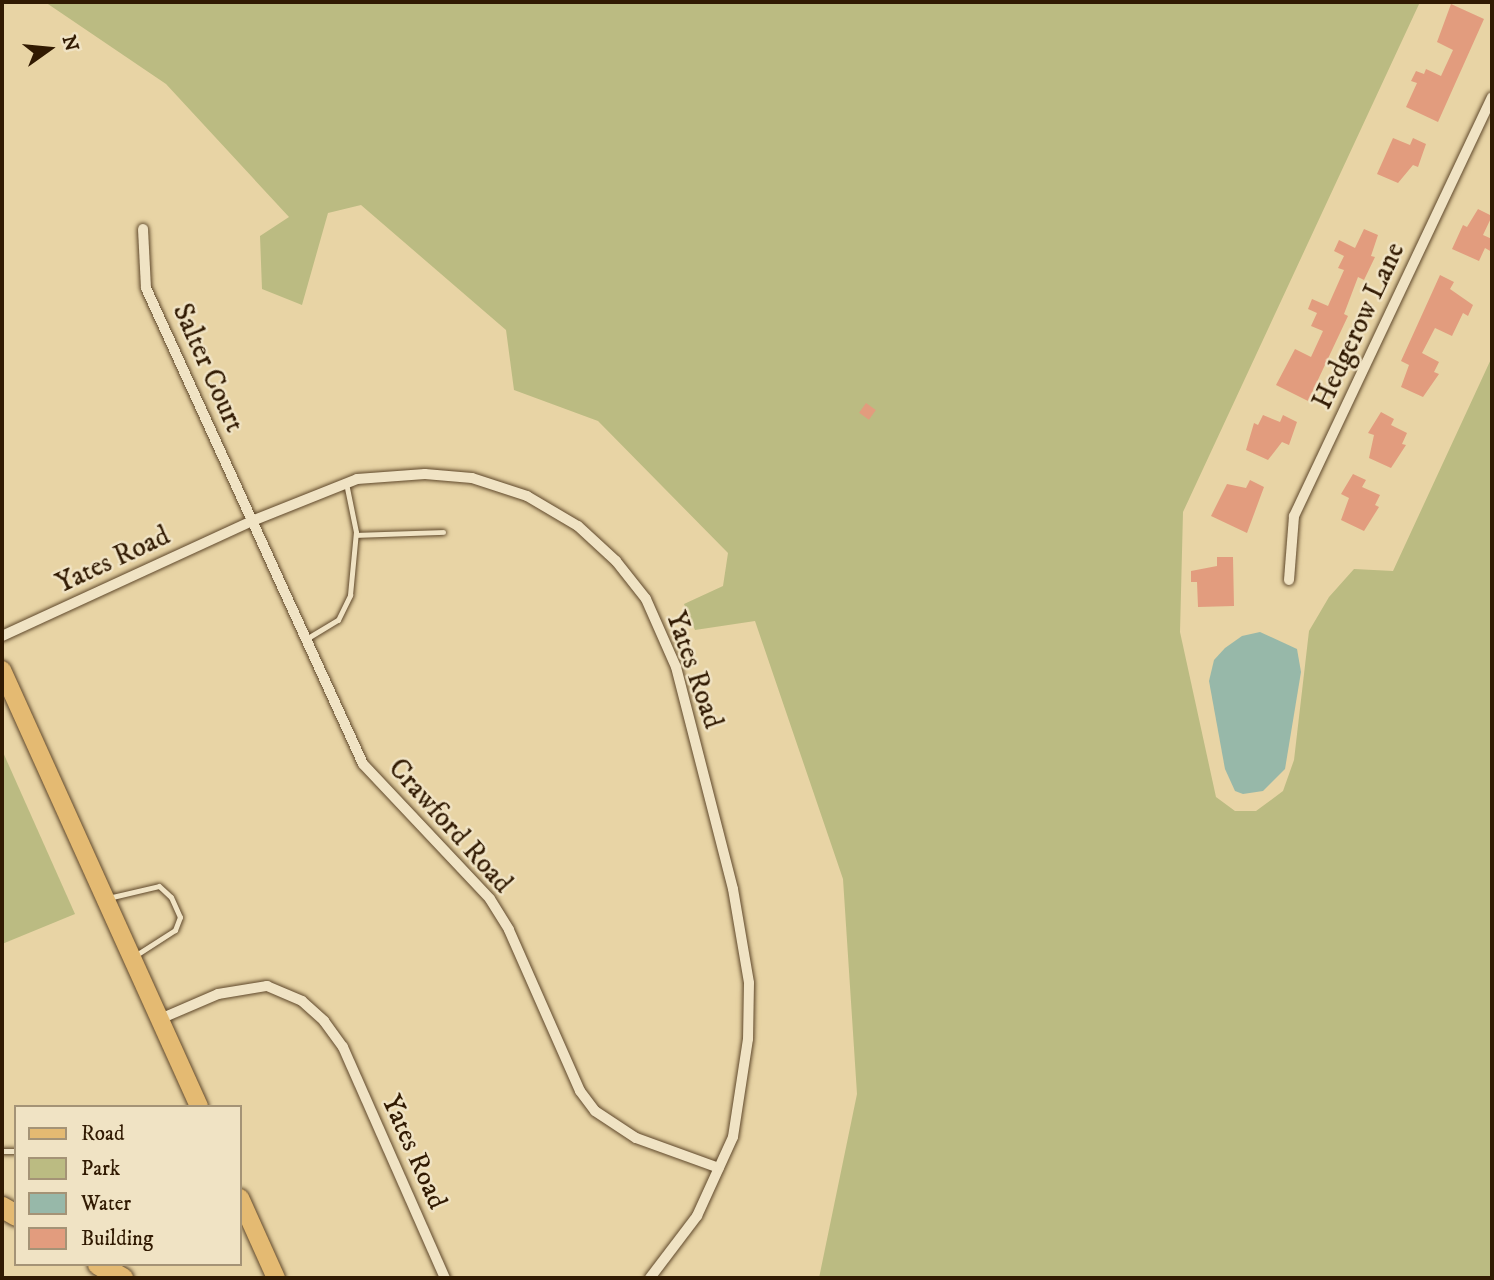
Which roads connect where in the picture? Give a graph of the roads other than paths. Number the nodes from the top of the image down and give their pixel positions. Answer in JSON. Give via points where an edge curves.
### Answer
{"nodes":[{"id":1,"x":1492,"y":98,"type":"edge"},
{"id":2,"x":143,"y":229,"type":"dead end"},
{"id":3,"x":346,"y":484,"type":"junction"},
{"id":4,"x":252,"y":521,"type":"junction"},
{"id":5,"x":443,"y":532,"type":"dead end"},
{"id":6,"x":356,"y":535,"type":"junction"},
{"id":7,"x":1289,"y":580,"type":"dead end"},
{"id":8,"x":2,"y":636,"type":"edge"},
{"id":9,"x":306,"y":639,"type":"junction"},
{"id":10,"x":2,"y":670,"type":"edge"},
{"id":11,"x":105,"y":899,"type":"junction"},
{"id":12,"x":131,"y":958,"type":"junction"},
{"id":13,"x":160,"y":1019,"type":"junction"},
{"id":14,"x":198,"y":1105,"type":"edge"},
{"id":15,"x":719,"y":1168,"type":"junction"},
{"id":16,"x":242,"y":1202,"type":"edge"},
{"id":17,"x":101,"y":1266,"type":"edge"},
{"id":18,"x":122,"y":1278,"type":"edge"},
{"id":19,"x":276,"y":1278,"type":"edge"},
{"id":20,"x":446,"y":1278,"type":"edge"},
{"id":21,"x":650,"y":1278,"type":"edge"}],
"edges":[{"from":1,"to":7,"type":"street","name":"Hedgerow Lane","via":[[1294,516]]},
{"from":2,"to":4,"type":"street","name":"Salter Court","via":[[146,288]]},
{"from":3,"to":4,"type":"street","name":"Yates Road"},
{"from":3,"to":6,"type":"lane"},
{"from":3,"to":15,"type":"street","name":"Yates Road","via":[[425,474],[472,478],[527,496],[579,526],[616,561],[646,599],[676,667],[733,889],[750,983],[743,1084],[733,1137]]},
{"from":4,"to":8,"type":"street","name":"Yates Road"},
{"from":4,"to":9,"type":"street","name":"Crawford Road"},
{"from":5,"to":6,"type":"lane"},
{"from":6,"to":9,"type":"lane","via":[[350,595],[338,620]]},
{"from":9,"to":15,"type":"street","name":"Crawford Road","via":[[363,764],[472,876],[509,930],[580,1091],[594,1111],[636,1138]]},
{"from":10,"to":11,"type":"main road"},
{"from":11,"to":12,"type":"main road"},
{"from":11,"to":12,"type":"lane","via":[[159,886],[171,897],[180,918],[175,930]]},
{"from":12,"to":13,"type":"main road"},
{"from":13,"to":14,"type":"main road"},
{"from":13,"to":20,"type":"street","name":"Yates Road","via":[[218,994],[267,986],[302,1001],[343,1047]]},
{"from":15,"to":21,"type":"street","name":"Yates Road","via":[[697,1216]]},
{"from":16,"to":19,"type":"main road"},
{"from":17,"to":18,"type":"highway"}]}
